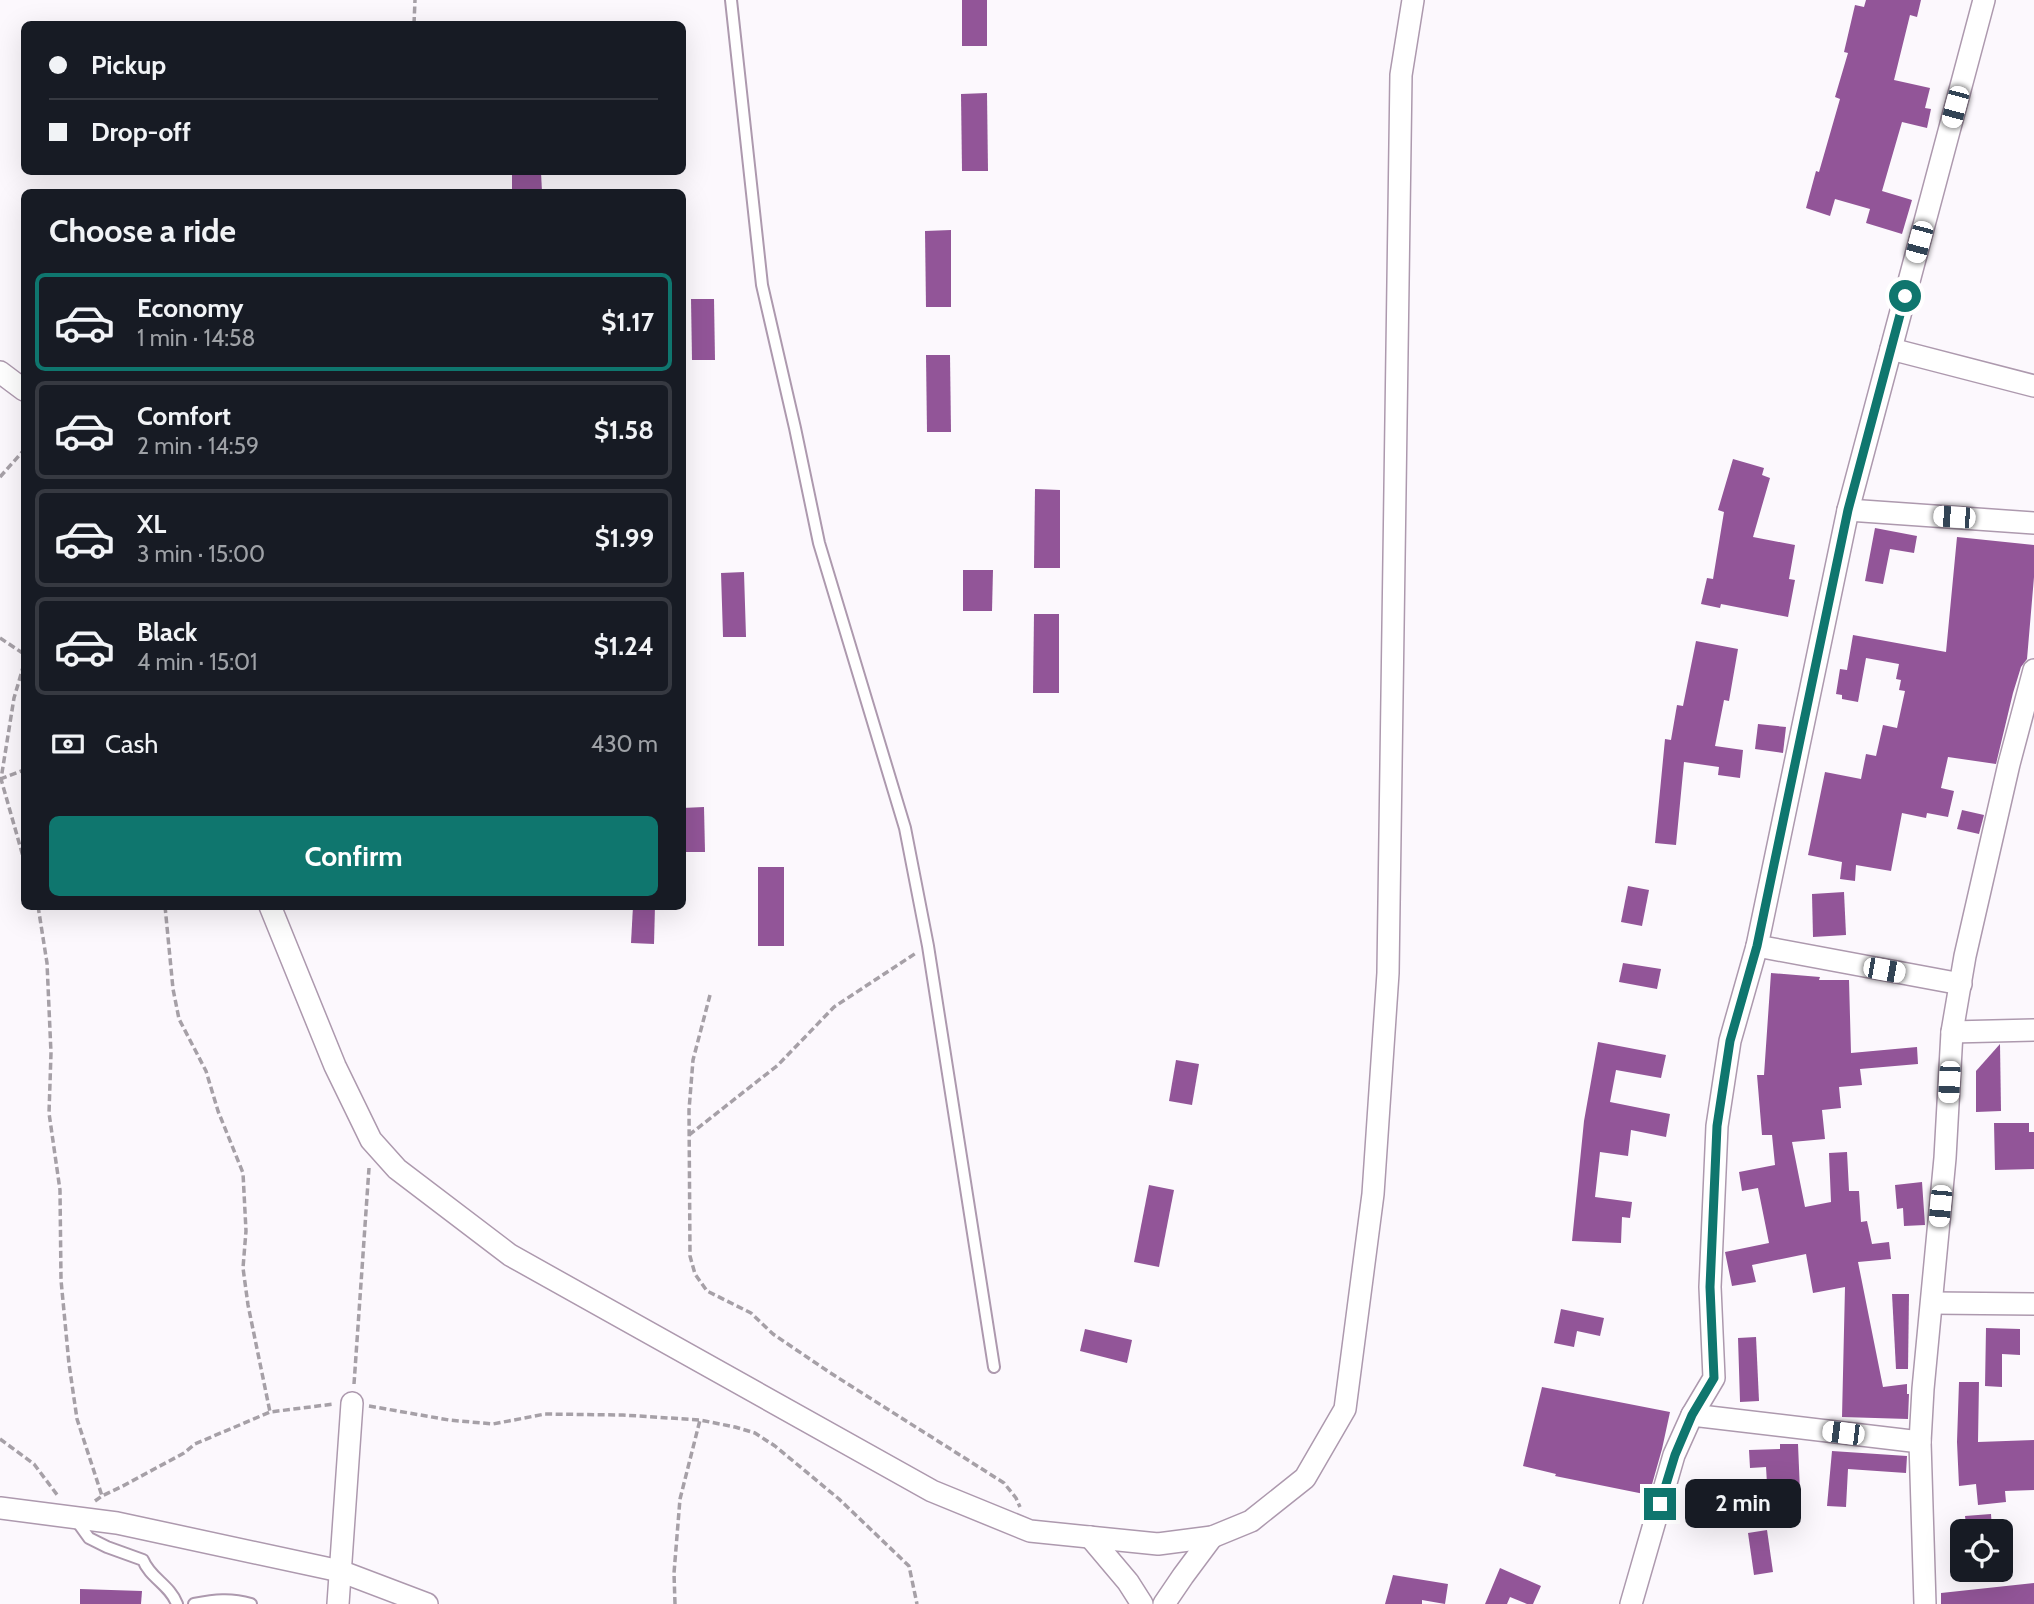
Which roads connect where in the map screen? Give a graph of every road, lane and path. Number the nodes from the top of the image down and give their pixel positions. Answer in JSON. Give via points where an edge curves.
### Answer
{"nodes":[{"id":1,"x":415,"y":0,"type":"edge"},
{"id":2,"x":731,"y":0,"type":"edge"},
{"id":3,"x":1413,"y":0,"type":"edge"},
{"id":4,"x":1984,"y":0,"type":"edge"},
{"id":5,"x":414,"y":21,"type":"edge"},
{"id":6,"x":1891,"y":349,"type":"junction"},
{"id":7,"x":0,"y":372,"type":"edge"},
{"id":8,"x":2034,"y":386,"type":"edge"},
{"id":9,"x":21,"y":388,"type":"edge"},
{"id":10,"x":21,"y":453,"type":"edge"},
{"id":11,"x":0,"y":477,"type":"edge"},
{"id":12,"x":1848,"y":510,"type":"junction"},
{"id":13,"x":2034,"y":523,"type":"edge"},
{"id":14,"x":0,"y":638,"type":"edge"},
{"id":15,"x":21,"y":652,"type":"edge"},
{"id":16,"x":2034,"y":670,"type":"edge"},
{"id":17,"x":21,"y":673,"type":"edge"},
{"id":18,"x":2031,"y":698,"type":"edge"},
{"id":19,"x":21,"y":771,"type":"edge"},
{"id":20,"x":0,"y":779,"type":"edge"},
{"id":21,"x":21,"y":850,"type":"edge"},
{"id":22,"x":39,"y":910,"type":"edge"},
{"id":23,"x":165,"y":910,"type":"edge"},
{"id":24,"x":272,"y":910,"type":"edge"},
{"id":25,"x":928,"y":946,"type":"junction"},
{"id":26,"x":1757,"y":946,"type":"junction"},
{"id":27,"x":1961,"y":984,"type":"junction"},
{"id":28,"x":710,"y":995,"type":"dead end"},
{"id":29,"x":2034,"y":1030,"type":"edge"},
{"id":30,"x":1952,"y":1032,"type":"junction"},
{"id":31,"x":689,"y":1135,"type":"junction"},
{"id":32,"x":371,"y":1140,"type":"junction"},
{"id":33,"x":1932,"y":1303,"type":"junction"},
{"id":34,"x":2034,"y":1304,"type":"edge"},
{"id":35,"x":994,"y":1367,"type":"dead end"},
{"id":36,"x":352,"y":1403,"type":"junction"},
{"id":37,"x":270,"y":1412,"type":"junction"},
{"id":38,"x":1692,"y":1415,"type":"junction"},
{"id":39,"x":700,"y":1420,"type":"junction"},
{"id":40,"x":0,"y":1439,"type":"edge"},
{"id":41,"x":1920,"y":1442,"type":"junction"},
{"id":42,"x":102,"y":1496,"type":"junction"},
{"id":43,"x":1016,"y":1498,"type":"dead end"},
{"id":44,"x":0,"y":1508,"type":"edge"},
{"id":45,"x":74,"y":1518,"type":"junction"},
{"id":46,"x":1090,"y":1537,"type":"junction"},
{"id":47,"x":1212,"y":1537,"type":"junction"},
{"id":48,"x":341,"y":1571,"type":"junction"},
{"id":49,"x":177,"y":1604,"type":"edge"},
{"id":50,"x":194,"y":1604,"type":"edge"},
{"id":51,"x":251,"y":1604,"type":"edge"},
{"id":52,"x":338,"y":1604,"type":"edge"},
{"id":53,"x":427,"y":1604,"type":"edge"},
{"id":54,"x":674,"y":1604,"type":"edge"},
{"id":55,"x":916,"y":1604,"type":"edge"},
{"id":56,"x":1142,"y":1604,"type":"edge"},
{"id":57,"x":1164,"y":1604,"type":"edge"},
{"id":58,"x":1631,"y":1604,"type":"edge"},
{"id":59,"x":1925,"y":1604,"type":"edge"}],
"edges":[{"from":1,"to":5,"type":"path"},
{"from":2,"to":25,"type":"lane","via":[[762,285],[819,543],[905,828]]},
{"from":3,"to":47,"type":"street","via":[[1401,75],[1388,973],[1373,1194],[1345,1409],[1305,1478],[1251,1521]]},
{"from":4,"to":6,"type":"street"},
{"from":6,"to":8,"type":"street"},
{"from":6,"to":12,"type":"street"},
{"from":7,"to":9,"type":"street"},
{"from":10,"to":11,"type":"path"},
{"from":12,"to":13,"type":"street"},
{"from":12,"to":26,"type":"street"},
{"from":14,"to":15,"type":"path"},
{"from":16,"to":18,"type":"street"},
{"from":17,"to":20,"type":"path"},
{"from":18,"to":27,"type":"street","via":[[2009,764]]},
{"from":19,"to":20,"type":"path"},
{"from":20,"to":21,"type":"path"},
{"from":22,"to":42,"type":"path","via":[[47,963],[49,1113],[60,1190],[61,1280],[69,1364],[77,1419]]},
{"from":23,"to":37,"type":"path","via":[[179,1019],[206,1071],[243,1173],[243,1268]]},
{"from":24,"to":32,"type":"street","via":[[335,1066]]},
{"from":25,"to":31,"type":"path","via":[[834,1007],[778,1065]]},
{"from":25,"to":35,"type":"lane"},
{"from":26,"to":27,"type":"street"},
{"from":26,"to":38,"type":"street","via":[[1730,1041],[1717,1126],[1710,1287],[1714,1378]]},
{"from":27,"to":30,"type":"street"},
{"from":28,"to":31,"type":"path","via":[[693,1059]]},
{"from":29,"to":30,"type":"street"},
{"from":30,"to":33,"type":"street"},
{"from":31,"to":43,"type":"path","via":[[690,1256],[707,1291],[751,1313],[773,1334],[1004,1483]]},
{"from":32,"to":36,"type":"path"},
{"from":32,"to":46,"type":"street","via":[[397,1169],[510,1255],[920,1484],[1030,1531]]},
{"from":33,"to":34,"type":"street"},
{"from":33,"to":41,"type":"street"},
{"from":36,"to":37,"type":"path"},
{"from":36,"to":39,"type":"path","via":[[493,1424],[545,1415]]},
{"from":36,"to":48,"type":"street"},
{"from":37,"to":42,"type":"path","via":[[195,1444]]},
{"from":38,"to":41,"type":"street"},
{"from":38,"to":58,"type":"street","via":[[1675,1455]]},
{"from":39,"to":54,"type":"path","via":[[680,1499]]},
{"from":39,"to":55,"type":"path","via":[[755,1433],[839,1500],[909,1566]]},
{"from":40,"to":45,"type":"path","via":[[34,1464]]},
{"from":41,"to":59,"type":"street"},
{"from":42,"to":45,"type":"path"},
{"from":44,"to":45,"type":"street"},
{"from":45,"to":48,"type":"street"},
{"from":45,"to":49,"type":"lane","via":[[89,1538],[143,1560]]},
{"from":46,"to":47,"type":"street","via":[[1158,1544]]},
{"from":46,"to":56,"type":"street"},
{"from":47,"to":57,"type":"street"},
{"from":48,"to":52,"type":"street"},
{"from":48,"to":53,"type":"street"},
{"from":50,"to":51,"type":"lane","via":[[217,1599]]}]}
